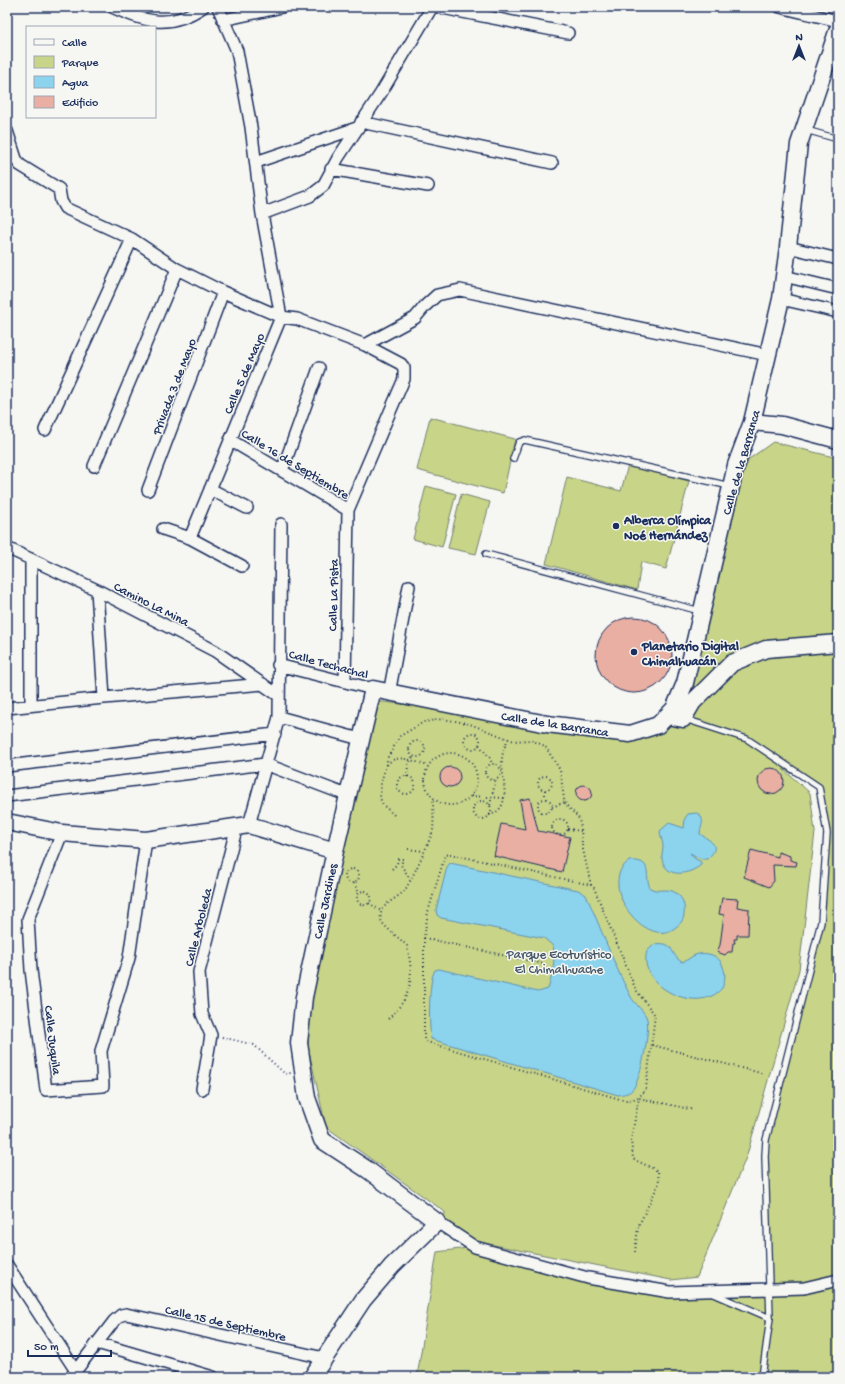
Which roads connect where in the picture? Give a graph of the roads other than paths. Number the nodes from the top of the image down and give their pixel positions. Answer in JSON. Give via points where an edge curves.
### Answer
{"nodes":[{"id":1,"x":112,"y":7,"type":"edge"},
{"id":2,"x":203,"y":7,"type":"edge"},
{"id":3,"x":218,"y":7,"type":"edge"},
{"id":4,"x":282,"y":7,"type":"edge"},
{"id":5,"x":432,"y":7,"type":"edge"},
{"id":6,"x":437,"y":7,"type":"edge"},
{"id":7,"x":780,"y":7,"type":"edge"},
{"id":8,"x":223,"y":20,"type":"junction"},
{"id":9,"x":838,"y":21,"type":"edge"},
{"id":10,"x":838,"y":29,"type":"edge"},
{"id":11,"x":568,"y":33,"type":"dead end"},
{"id":12,"x":359,"y":125,"type":"junction"},
{"id":13,"x":804,"y":130,"type":"junction"},
{"id":14,"x":7,"y":132,"type":"edge"},
{"id":15,"x":838,"y":139,"type":"edge"},
{"id":16,"x":256,"y":162,"type":"junction"},
{"id":17,"x":552,"y":163,"type":"dead end"},
{"id":18,"x":332,"y":169,"type":"junction"},
{"id":19,"x":428,"y":186,"type":"dead end"},
{"id":20,"x":262,"y":214,"type":"junction"},
{"id":21,"x":132,"y":239,"type":"junction"},
{"id":22,"x":788,"y":247,"type":"junction"},
{"id":23,"x":838,"y":259,"type":"edge"},
{"id":24,"x":177,"y":269,"type":"junction"},
{"id":25,"x":784,"y":276,"type":"junction"},
{"id":26,"x":838,"y":289,"type":"edge"},
{"id":27,"x":223,"y":292,"type":"junction"},
{"id":28,"x":781,"y":299,"type":"junction"},
{"id":29,"x":838,"y":312,"type":"edge"},
{"id":30,"x":281,"y":317,"type":"junction"},
{"id":31,"x":365,"y":345,"type":"junction"},
{"id":32,"x":768,"y":356,"type":"junction"},
{"id":33,"x":319,"y":368,"type":"dead end"},
{"id":34,"x":752,"y":422,"type":"junction"},
{"id":35,"x":46,"y":430,"type":"dead end"},
{"id":36,"x":230,"y":440,"type":"junction"},
{"id":37,"x":838,"y":440,"type":"edge"},
{"id":38,"x":513,"y":460,"type":"dead end"},
{"id":39,"x":94,"y":466,"type":"dead end"},
{"id":40,"x":282,"y":471,"type":"junction"},
{"id":41,"x":731,"y":487,"type":"junction"},
{"id":42,"x":210,"y":489,"type":"junction"},
{"id":43,"x":148,"y":490,"type":"dead end"},
{"id":44,"x":247,"y":508,"type":"dead end"},
{"id":45,"x":348,"y":510,"type":"junction"},
{"id":46,"x":281,"y":524,"type":"dead end"},
{"id":47,"x":163,"y":529,"type":"dead end"},
{"id":48,"x":190,"y":538,"type":"junction"},
{"id":49,"x":7,"y":548,"type":"edge"},
{"id":50,"x":486,"y":554,"type":"dead end"},
{"id":51,"x":31,"y":559,"type":"junction"},
{"id":52,"x":242,"y":566,"type":"dead end"},
{"id":53,"x":409,"y":586,"type":"dead end"},
{"id":54,"x":97,"y":590,"type":"junction"},
{"id":55,"x":703,"y":611,"type":"junction"},
{"id":56,"x":838,"y":643,"type":"edge"},
{"id":57,"x":278,"y":665,"type":"junction"},
{"id":58,"x":345,"y":681,"type":"junction"},
{"id":59,"x":263,"y":684,"type":"junction"},
{"id":60,"x":373,"y":689,"type":"junction"},
{"id":61,"x":389,"y":694,"type":"junction"},
{"id":62,"x":278,"y":695,"type":"junction"},
{"id":63,"x":104,"y":698,"type":"junction"},
{"id":64,"x":31,"y":705,"type":"junction"},
{"id":65,"x":7,"y":708,"type":"edge"},
{"id":66,"x":667,"y":716,"type":"junction"},
{"id":67,"x":279,"y":717,"type":"junction"},
{"id":68,"x":683,"y":718,"type":"junction"},
{"id":69,"x":275,"y":734,"type":"junction"},
{"id":70,"x":360,"y":739,"type":"junction"},
{"id":71,"x":265,"y":764,"type":"junction"},
{"id":72,"x":7,"y":766,"type":"edge"},
{"id":73,"x":7,"y":796,"type":"edge"},
{"id":74,"x":349,"y":796,"type":"junction"},
{"id":75,"x":7,"y":822,"type":"edge"},
{"id":76,"x":243,"y":826,"type":"junction"},
{"id":77,"x":62,"y":833,"type":"junction"},
{"id":78,"x":146,"y":840,"type":"junction"},
{"id":79,"x":335,"y":851,"type":"junction"},
{"id":80,"x":202,"y":1089,"type":"dead end"},
{"id":81,"x":437,"y":1222,"type":"junction"},
{"id":82,"x":7,"y":1265,"type":"edge"},
{"id":83,"x":838,"y":1280,"type":"edge"},
{"id":84,"x":770,"y":1289,"type":"junction"},
{"id":85,"x":706,"y":1291,"type":"junction"},
{"id":86,"x":770,"y":1318,"type":"junction"},
{"id":87,"x":97,"y":1343,"type":"junction"},
{"id":88,"x":324,"y":1358,"type":"junction"},
{"id":89,"x":73,"y":1374,"type":"edge"},
{"id":90,"x":213,"y":1377,"type":"edge"},
{"id":91,"x":312,"y":1377,"type":"edge"},
{"id":92,"x":762,"y":1377,"type":"edge"}],
"edges":[{"from":1,"to":2,"type":"street","via":[[165,23],[179,20]]},
{"from":3,"to":8,"type":"street"},
{"from":4,"to":8,"type":"street"},
{"from":5,"to":12,"type":"street"},
{"from":6,"to":11,"type":"street"},
{"from":7,"to":9,"type":"street"},
{"from":8,"to":16,"type":"street","via":[[237,51]]},
{"from":10,"to":13,"type":"main road","name":"Calle de la Barranca"},
{"from":12,"to":16,"type":"street"},
{"from":12,"to":17,"type":"street"},
{"from":12,"to":18,"type":"street"},
{"from":13,"to":15,"type":"lane"},
{"from":13,"to":22,"type":"main road","name":"Calle de la Barranca","via":[[799,144]]},
{"from":14,"to":21,"type":"street","via":[[20,165],[59,189],[65,208]]},
{"from":16,"to":20,"type":"street"},
{"from":18,"to":19,"type":"street"},
{"from":18,"to":20,"type":"street","via":[[323,186],[317,191]]},
{"from":20,"to":30,"type":"street"},
{"from":21,"to":24,"type":"street"},
{"from":21,"to":35,"type":"street"},
{"from":22,"to":23,"type":"street"},
{"from":22,"to":25,"type":"main road","name":"Calle de la Barranca"},
{"from":24,"to":27,"type":"street"},
{"from":24,"to":39,"type":"street"},
{"from":25,"to":26,"type":"street"},
{"from":25,"to":28,"type":"main road","name":"Calle de la Barranca"},
{"from":27,"to":30,"type":"street"},
{"from":27,"to":43,"type":"street","name":"Privada 3 de Mayo"},
{"from":28,"to":29,"type":"street"},
{"from":28,"to":32,"type":"main road","name":"Calle de la Barranca"},
{"from":30,"to":31,"type":"street","via":[[297,319]]},
{"from":30,"to":36,"type":"street","name":"Calle 5 de Mayo"},
{"from":31,"to":32,"type":"street","via":[[415,318],[437,296],[460,290]]},
{"from":31,"to":45,"type":"street","via":[[401,364],[404,379]]},
{"from":32,"to":34,"type":"main road","name":"Calle de la Barranca"},
{"from":33,"to":40,"type":"street"},
{"from":34,"to":37,"type":"main road","via":[[782,425]]},
{"from":34,"to":41,"type":"main road","name":"Calle de la Barranca","via":[[736,465]]},
{"from":36,"to":40,"type":"street","name":"Calle 16 de Septiembre"},
{"from":36,"to":42,"type":"street","name":"Calle 5 de Mayo"},
{"from":38,"to":41,"type":"lane","via":[[519,442],[525,440]]},
{"from":40,"to":45,"type":"street","name":"Calle 16 de Septiembre"},
{"from":41,"to":55,"type":"main road","name":"Calle de la Barranca"},
{"from":42,"to":44,"type":"street"},
{"from":42,"to":48,"type":"street","name":"Calle 5 de Mayo"},
{"from":45,"to":58,"type":"street","name":"Calle La Pista"},
{"from":46,"to":57,"type":"street","name":"Calle Arboleda"},
{"from":47,"to":48,"type":"street"},
{"from":48,"to":52,"type":"street"},
{"from":49,"to":51,"type":"street","name":"Camino La Mina"},
{"from":50,"to":55,"type":"lane"},
{"from":51,"to":54,"type":"street","name":"Camino La Mina"},
{"from":51,"to":64,"type":"street"},
{"from":53,"to":61,"type":"street"},
{"from":54,"to":59,"type":"street","name":"Camino La Mina","via":[[215,651]]},
{"from":54,"to":63,"type":"street"},
{"from":55,"to":66,"type":"main road","name":"Calle de la Barranca","via":[[685,684],[674,709]]},
{"from":56,"to":68,"type":"main road","via":[[766,649],[732,663],[693,702]]},
{"from":57,"to":58,"type":"street","name":"Calle Techachal"},
{"from":57,"to":62,"type":"street","name":"Calle Arboleda"},
{"from":58,"to":60,"type":"street","name":"Calle Techachal"},
{"from":59,"to":62,"type":"street","name":"Camino La Mina"},
{"from":59,"to":63,"type":"street"},
{"from":60,"to":61,"type":"main road","name":"Calle de la Barranca"},
{"from":60,"to":70,"type":"main road"},
{"from":61,"to":66,"type":"main road","name":"Calle de la Barranca","via":[[547,724],[630,734],[658,725]]},
{"from":62,"to":67,"type":"street","name":"Calle Arboleda"},
{"from":63,"to":64,"type":"street"},
{"from":64,"to":65,"type":"street"},
{"from":66,"to":68,"type":"main road"},
{"from":67,"to":69,"type":"street","name":"Calle Arboleda"},
{"from":67,"to":70,"type":"street"},
{"from":68,"to":84,"type":"lane","via":[[747,739],[819,787],[827,833],[821,922],[766,1140]]},
{"from":69,"to":71,"type":"street","name":"Calle Arboleda"},
{"from":69,"to":72,"type":"street"},
{"from":70,"to":74,"type":"main road"},
{"from":71,"to":73,"type":"street"},
{"from":71,"to":74,"type":"street"},
{"from":71,"to":76,"type":"street","name":"Calle Arboleda"},
{"from":74,"to":79,"type":"main road"},
{"from":75,"to":77,"type":"main road","name":"Calle Jardines"},
{"from":76,"to":78,"type":"main road","name":"Calle Jardines"},
{"from":76,"to":79,"type":"main road","name":"Calle Jardines"},
{"from":76,"to":80,"type":"street","name":"Calle Arboleda","via":[[199,972],[202,1014],[211,1035]]},
{"from":77,"to":78,"type":"main road","name":"Calle Jardines"},
{"from":77,"to":78,"type":"street","name":"Calle Juquila","via":[[28,919],[31,970],[46,1090],[103,1086],[101,1051],[129,958]]},
{"from":79,"to":81,"type":"main road","name":"Calle Jardines","via":[[301,1016],[299,1043],[307,1098],[322,1140],[368,1170]]},
{"from":81,"to":85,"type":"street","via":[[475,1247],[582,1276],[670,1292]]},
{"from":81,"to":88,"type":"main road","via":[[392,1266],[363,1300]]},
{"from":82,"to":89,"type":"street"},
{"from":83,"to":84,"type":"street","via":[[804,1288]]},
{"from":84,"to":85,"type":"street"},
{"from":84,"to":86,"type":"lane"},
{"from":85,"to":86,"type":"lane"},
{"from":86,"to":92,"type":"lane"},
{"from":87,"to":88,"type":"street","name":"Calle 15 de Septiembre","via":[[121,1315],[130,1315]]},
{"from":87,"to":89,"type":"street"},
{"from":87,"to":90,"type":"street"},
{"from":88,"to":91,"type":"main road"}]}
